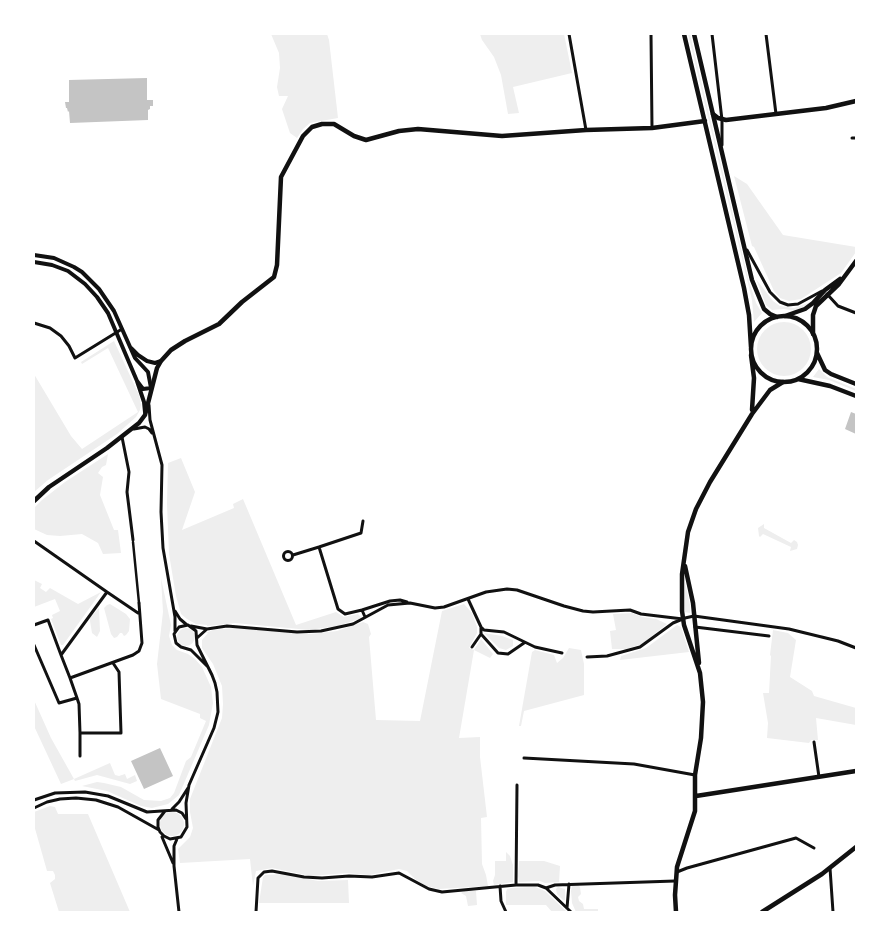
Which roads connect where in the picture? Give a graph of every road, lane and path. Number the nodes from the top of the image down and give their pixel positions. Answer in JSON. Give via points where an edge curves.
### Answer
{"nodes":[{"id":1,"x":569,"y":34,"type":"edge"},
{"id":2,"x":651,"y":34,"type":"edge"},
{"id":3,"x":684,"y":34,"type":"edge"},
{"id":4,"x":694,"y":34,"type":"edge"},
{"id":5,"x":712,"y":34,"type":"edge"},
{"id":6,"x":766,"y":34,"type":"edge"},
{"id":7,"x":856,"y":101,"type":"edge"},
{"id":8,"x":713,"y":114,"type":"junction"},
{"id":9,"x":776,"y":114,"type":"junction"},
{"id":10,"x":722,"y":120,"type":"junction"},
{"id":11,"x":705,"y":121,"type":"junction"},
{"id":12,"x":652,"y":128,"type":"junction"},
{"id":13,"x":586,"y":130,"type":"junction"},
{"id":14,"x":722,"y":154,"type":"junction"},
{"id":15,"x":744,"y":246,"type":"junction"},
{"id":16,"x":34,"y":255,"type":"edge"},
{"id":17,"x":856,"y":261,"type":"edge"},
{"id":18,"x":34,"y":262,"type":"edge"},
{"id":19,"x":826,"y":292,"type":"junction"},
{"id":20,"x":856,"y":313,"type":"edge"},
{"id":21,"x":785,"y":316,"type":"junction"},
{"id":22,"x":777,"y":317,"type":"junction"},
{"id":23,"x":34,"y":324,"type":"edge"},
{"id":24,"x":122,"y":329,"type":"junction"},
{"id":25,"x":117,"y":333,"type":"junction"},
{"id":26,"x":813,"y":334,"type":"junction"},
{"id":27,"x":129,"y":345,"type":"junction"},
{"id":28,"x":751,"y":347,"type":"junction"},
{"id":29,"x":817,"y":350,"type":"junction"},
{"id":30,"x":751,"y":355,"type":"junction"},
{"id":31,"x":161,"y":361,"type":"junction"},
{"id":32,"x":798,"y":379,"type":"junction"},
{"id":33,"x":137,"y":381,"type":"junction"},
{"id":34,"x":782,"y":382,"type":"junction"},
{"id":35,"x":856,"y":384,"type":"edge"},
{"id":36,"x":151,"y":388,"type":"junction"},
{"id":37,"x":856,"y":396,"type":"edge"},
{"id":38,"x":149,"y":401,"type":"junction"},
{"id":39,"x":752,"y":414,"type":"junction"},
{"id":40,"x":145,"y":415,"type":"junction"},
{"id":41,"x":133,"y":429,"type":"junction"},
{"id":42,"x":154,"y":436,"type":"junction"},
{"id":43,"x":122,"y":438,"type":"junction"},
{"id":44,"x":34,"y":501,"type":"edge"},
{"id":45,"x":364,"y":521,"type":"dead end"},
{"id":46,"x":34,"y":541,"type":"edge"},
{"id":47,"x":133,"y":541,"type":"joint"},
{"id":48,"x":319,"y":546,"type":"junction"},
{"id":49,"x":293,"y":554,"type":"dead end"},
{"id":50,"x":684,"y":563,"type":"junction"},
{"id":51,"x":107,"y":592,"type":"junction"},
{"id":52,"x":468,"y":599,"type":"junction"},
{"id":53,"x":138,"y":603,"type":"joint"},
{"id":54,"x":410,"y":603,"type":"junction"},
{"id":55,"x":173,"y":608,"type":"junction"},
{"id":56,"x":362,"y":610,"type":"junction"},
{"id":57,"x":138,"y":613,"type":"junction"},
{"id":58,"x":694,"y":616,"type":"junction"},
{"id":59,"x":366,"y":617,"type":"junction"},
{"id":60,"x":683,"y":619,"type":"junction"},
{"id":61,"x":34,"y":625,"type":"edge"},
{"id":62,"x":189,"y":626,"type":"junction"},
{"id":63,"x":480,"y":627,"type":"junction"},
{"id":64,"x":695,"y":627,"type":"junction"},
{"id":65,"x":207,"y":629,"type":"junction"},
{"id":66,"x":175,"y":631,"type":"junction"},
{"id":67,"x":481,"y":634,"type":"junction"},
{"id":68,"x":769,"y":636,"type":"dead end"},
{"id":69,"x":696,"y":638,"type":"junction"},
{"id":70,"x":197,"y":640,"type":"junction"},
{"id":71,"x":689,"y":640,"type":"junction"},
{"id":72,"x":524,"y":643,"type":"junction"},
{"id":73,"x":34,"y":645,"type":"edge"},
{"id":74,"x":472,"y":647,"type":"dead end"},
{"id":75,"x":186,"y":648,"type":"junction"},
{"id":76,"x":856,"y":648,"type":"edge"},
{"id":77,"x":562,"y":653,"type":"dead end"},
{"id":78,"x":61,"y":655,"type":"junction"},
{"id":79,"x":587,"y":657,"type":"dead end"},
{"id":80,"x":113,"y":663,"type":"junction"},
{"id":81,"x":207,"y":666,"type":"junction"},
{"id":82,"x":700,"y":673,"type":"junction"},
{"id":83,"x":70,"y":678,"type":"junction"},
{"id":84,"x":77,"y":698,"type":"junction"},
{"id":85,"x":80,"y":733,"type":"junction"},
{"id":86,"x":814,"y":742,"type":"dead end"},
{"id":87,"x":80,"y":756,"type":"dead end"},
{"id":88,"x":524,"y":758,"type":"dead end"},
{"id":89,"x":856,"y":772,"type":"edge"},
{"id":90,"x":695,"y":775,"type":"junction"},
{"id":91,"x":819,"y":777,"type":"junction"},
{"id":92,"x":189,"y":785,"type":"junction"},
{"id":93,"x":516,"y":786,"type":"dead end"},
{"id":94,"x":696,"y":796,"type":"junction"},
{"id":95,"x":34,"y":800,"type":"edge"},
{"id":96,"x":34,"y":808,"type":"edge"},
{"id":97,"x":172,"y":809,"type":"junction"},
{"id":98,"x":165,"y":811,"type":"junction"},
{"id":99,"x":186,"y":820,"type":"junction"},
{"id":100,"x":160,"y":832,"type":"junction"},
{"id":101,"x":177,"y":838,"type":"junction"},
{"id":102,"x":856,"y":847,"type":"edge"},
{"id":103,"x":814,"y":848,"type":"dead end"},
{"id":104,"x":174,"y":866,"type":"junction"},
{"id":105,"x":830,"y":868,"type":"junction"},
{"id":106,"x":677,"y":872,"type":"junction"},
{"id":107,"x":675,"y":881,"type":"junction"},
{"id":108,"x":568,"y":884,"type":"junction"},
{"id":109,"x":516,"y":885,"type":"junction"},
{"id":110,"x":500,"y":886,"type":"junction"},
{"id":111,"x":546,"y":888,"type":"junction"},
{"id":112,"x":568,"y":908,"type":"junction"},
{"id":113,"x":179,"y":912,"type":"edge"},
{"id":114,"x":256,"y":912,"type":"edge"},
{"id":115,"x":506,"y":912,"type":"edge"},
{"id":116,"x":571,"y":912,"type":"edge"},
{"id":117,"x":676,"y":912,"type":"edge"},
{"id":118,"x":762,"y":912,"type":"edge"},
{"id":119,"x":833,"y":912,"type":"edge"}],
"edges":[{"from":1,"to":13,"type":"street"},
{"from":2,"to":12,"type":"street"},
{"from":3,"to":11,"type":"main road"},
{"from":4,"to":8,"type":"main road"},
{"from":5,"to":10,"type":"street"},
{"from":6,"to":9,"type":"street"},
{"from":7,"to":9,"type":"main road"},
{"from":8,"to":10,"type":"main road"},
{"from":8,"to":14,"type":"main road"},
{"from":9,"to":10,"type":"main road"},
{"from":10,"to":14,"type":"street"},
{"from":11,"to":12,"type":"main road"},
{"from":11,"to":28,"type":"main road","via":[[744,288]]},
{"from":12,"to":13,"type":"main road"},
{"from":13,"to":31,"type":"main road","via":[[488,136],[418,129],[366,140],[334,124],[312,127],[303,136],[281,177],[278,265],[274,276],[219,324],[178,345]]},
{"from":14,"to":15,"type":"main road"},
{"from":15,"to":19,"type":"street","via":[[770,292],[780,302],[798,304]]},
{"from":15,"to":22,"type":"main road","via":[[760,303]]},
{"from":16,"to":24,"type":"street","via":[[54,258],[82,272],[104,295]]},
{"from":17,"to":19,"type":"main road","via":[[845,276]]},
{"from":18,"to":25,"type":"street","via":[[60,268],[80,280],[102,303]]},
{"from":19,"to":20,"type":"street","via":[[838,306]]},
{"from":19,"to":21,"type":"main road","via":[[805,309]]},
{"from":19,"to":26,"type":"main road","via":[[814,310]]},
{"from":21,"to":22,"type":"main road"},
{"from":21,"to":26,"type":"main road","via":[[801,321]]},
{"from":22,"to":28,"type":"main road","via":[[760,326]]},
{"from":23,"to":25,"type":"street","via":[[50,328],[61,336],[75,358]]},
{"from":24,"to":25,"type":"street"},
{"from":24,"to":27,"type":"street"},
{"from":25,"to":33,"type":"street"},
{"from":26,"to":29,"type":"main road"},
{"from":27,"to":31,"type":"street","via":[[147,361]]},
{"from":27,"to":36,"type":"street","via":[[135,358],[148,372]]},
{"from":28,"to":30,"type":"main road"},
{"from":29,"to":32,"type":"main road","via":[[811,367]]},
{"from":29,"to":35,"type":"main road","via":[[825,370]]},
{"from":30,"to":34,"type":"main road","via":[[762,374]]},
{"from":30,"to":39,"type":"main road","via":[[754,378]]},
{"from":31,"to":36,"type":"main road"},
{"from":32,"to":34,"type":"main road"},
{"from":32,"to":37,"type":"main road"},
{"from":33,"to":36,"type":"street","via":[[144,390]]},
{"from":33,"to":40,"type":"street"},
{"from":34,"to":39,"type":"main road","via":[[770,390]]},
{"from":36,"to":38,"type":"main road"},
{"from":38,"to":40,"type":"main road"},
{"from":38,"to":42,"type":"street"},
{"from":39,"to":50,"type":"main road","via":[[696,509],[688,532]]},
{"from":40,"to":41,"type":"main road"},
{"from":41,"to":42,"type":"street","via":[[147,428]]},
{"from":41,"to":43,"type":"main road"},
{"from":42,"to":55,"type":"street","via":[[162,465],[163,548]]},
{"from":43,"to":44,"type":"main road","via":[[49,487]]},
{"from":43,"to":47,"type":"street","via":[[129,472],[127,492]]},
{"from":45,"to":48,"type":"street","via":[[361,533]]},
{"from":46,"to":51,"type":"street"},
{"from":47,"to":53,"type":"street"},
{"from":48,"to":49,"type":"street"},
{"from":48,"to":56,"type":"street","via":[[340,612],[348,614]]},
{"from":50,"to":58,"type":"main road"},
{"from":50,"to":60,"type":"main road"},
{"from":51,"to":57,"type":"street"},
{"from":51,"to":78,"type":"street"},
{"from":52,"to":54,"type":"street","via":[[439,607]]},
{"from":52,"to":60,"type":"street","via":[[486,592],[512,589],[583,611],[630,610]]},
{"from":52,"to":63,"type":"street"},
{"from":53,"to":57,"type":"street"},
{"from":54,"to":56,"type":"street","via":[[396,600]]},
{"from":54,"to":59,"type":"street","via":[[384,606]]},
{"from":55,"to":62,"type":"street"},
{"from":55,"to":66,"type":"street"},
{"from":56,"to":59,"type":"street"},
{"from":57,"to":80,"type":"street","via":[[142,643],[139,651]]},
{"from":58,"to":60,"type":"street"},
{"from":58,"to":64,"type":"main road"},
{"from":58,"to":76,"type":"street","via":[[789,629]]},
{"from":59,"to":65,"type":"street","via":[[346,626],[310,632],[236,626]]},
{"from":60,"to":71,"type":"main road"},
{"from":60,"to":79,"type":"street","via":[[672,623],[640,647],[607,656]]},
{"from":61,"to":78,"type":"street","via":[[48,620]]},
{"from":62,"to":65,"type":"street"},
{"from":62,"to":66,"type":"street"},
{"from":62,"to":70,"type":"street","via":[[196,631]]},
{"from":63,"to":67,"type":"street"},
{"from":63,"to":72,"type":"street","via":[[504,632]]},
{"from":64,"to":68,"type":"street"},
{"from":64,"to":69,"type":"main road"},
{"from":65,"to":70,"type":"street"},
{"from":66,"to":75,"type":"street","via":[[176,643]]},
{"from":67,"to":72,"type":"street","via":[[500,654],[508,654]]},
{"from":67,"to":74,"type":"street"},
{"from":69,"to":71,"type":"street"},
{"from":69,"to":82,"type":"main road"},
{"from":70,"to":75,"type":"street"},
{"from":70,"to":81,"type":"street"},
{"from":71,"to":82,"type":"main road"},
{"from":72,"to":77,"type":"street"},
{"from":73,"to":84,"type":"street","via":[[59,704]]},
{"from":75,"to":81,"type":"street"},
{"from":78,"to":83,"type":"street"},
{"from":80,"to":83,"type":"street"},
{"from":80,"to":85,"type":"street","via":[[119,672],[121,733]]},
{"from":81,"to":92,"type":"street","via":[[217,692],[218,712]]},
{"from":82,"to":90,"type":"main road","via":[[703,702]]},
{"from":83,"to":84,"type":"street"},
{"from":84,"to":85,"type":"street"},
{"from":85,"to":87,"type":"street"},
{"from":86,"to":91,"type":"street"},
{"from":88,"to":90,"type":"street","via":[[634,764]]},
{"from":89,"to":91,"type":"main road"},
{"from":90,"to":94,"type":"main road"},
{"from":91,"to":94,"type":"main road"},
{"from":92,"to":97,"type":"street"},
{"from":92,"to":99,"type":"street"},
{"from":93,"to":109,"type":"street"},
{"from":94,"to":106,"type":"main road","via":[[692,823]]},
{"from":95,"to":98,"type":"street","via":[[55,793],[85,792],[108,796],[142,812]]},
{"from":96,"to":100,"type":"street","via":[[60,799],[96,800],[118,807]]},
{"from":97,"to":98,"type":"street"},
{"from":97,"to":99,"type":"street","via":[[179,811]]},
{"from":98,"to":100,"type":"street","via":[[158,820]]},
{"from":99,"to":101,"type":"street","via":[[186,831]]},
{"from":100,"to":101,"type":"street","via":[[170,839]]},
{"from":100,"to":104,"type":"street"},
{"from":101,"to":104,"type":"street"},
{"from":102,"to":105,"type":"main road"},
{"from":103,"to":106,"type":"street","via":[[796,838]]},
{"from":104,"to":113,"type":"street"},
{"from":105,"to":118,"type":"main road"},
{"from":105,"to":119,"type":"street"},
{"from":106,"to":107,"type":"main road"},
{"from":107,"to":108,"type":"street"},
{"from":107,"to":117,"type":"main road"},
{"from":108,"to":111,"type":"street"},
{"from":108,"to":112,"type":"street"},
{"from":109,"to":110,"type":"street"},
{"from":109,"to":111,"type":"street"},
{"from":110,"to":114,"type":"street","via":[[442,892],[399,872],[322,878],[268,871],[258,878]]},
{"from":110,"to":115,"type":"street"},
{"from":111,"to":112,"type":"street"},
{"from":112,"to":116,"type":"street"}]}
